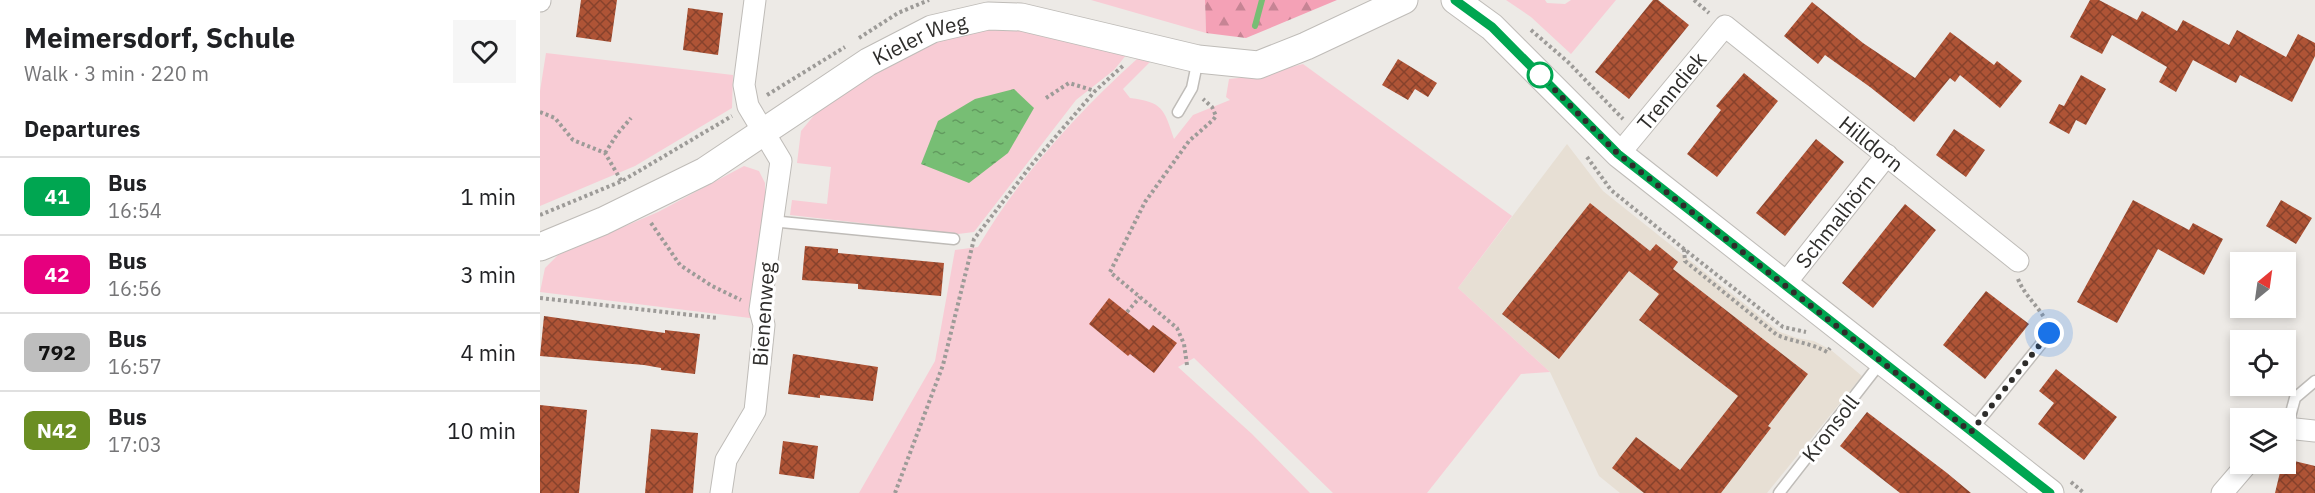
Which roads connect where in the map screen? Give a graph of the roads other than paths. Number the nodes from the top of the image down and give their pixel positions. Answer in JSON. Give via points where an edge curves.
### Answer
{"nodes":[{"id":1,"x":755,"y":0,"type":"edge"},
{"id":2,"x":1404,"y":0,"type":"edge"},
{"id":3,"x":1455,"y":0,"type":"edge"},
{"id":4,"x":1725,"y":26,"type":"joint"},
{"id":5,"x":1198,"y":59,"type":"junction"},
{"id":6,"x":1178,"y":112,"type":"dead end"},
{"id":7,"x":764,"y":132,"type":"junction"},
{"id":8,"x":1618,"y":154,"type":"junction"},
{"id":9,"x":1887,"y":155,"type":"junction"},
{"id":10,"x":771,"y":221,"type":"junction"},
{"id":11,"x":954,"y":239,"type":"dead end"},
{"id":12,"x":540,"y":247,"type":"edge"},
{"id":13,"x":2018,"y":261,"type":"road end"},
{"id":14,"x":1784,"y":285,"type":"junction"},
{"id":15,"x":2045,"y":339,"type":"road end"},
{"id":16,"x":1881,"y":362,"type":"junction"},
{"id":17,"x":2315,"y":381,"type":"edge"},
{"id":18,"x":2292,"y":408,"type":"edge"},
{"id":19,"x":2296,"y":429,"type":"edge"},
{"id":20,"x":2315,"y":431,"type":"edge"},
{"id":21,"x":1971,"y":432,"type":"junction"},
{"id":22,"x":2238,"y":474,"type":"edge"},
{"id":23,"x":721,"y":493,"type":"edge"},
{"id":24,"x":1779,"y":493,"type":"edge"},
{"id":25,"x":2050,"y":493,"type":"edge"},
{"id":26,"x":2222,"y":493,"type":"edge"}],
"edges":[{"from":1,"to":7,"type":"street","name":"Bienenweg","via":[[744,85],[748,106]]},
{"from":2,"to":5,"type":"street","name":"Kieler Weg","via":[[1258,65]]},
{"from":3,"to":8,"type":"street","via":[[1492,27]]},
{"from":4,"to":8,"type":"street","name":"Trenndiek"},
{"from":4,"to":9,"type":"street","name":"Hilldorn"},
{"from":5,"to":6,"type":"lane","via":[[1192,88]]},
{"from":5,"to":7,"type":"street","name":"Kieler Weg","via":[[1021,17],[988,16],[932,29],[868,63]]},
{"from":7,"to":10,"type":"street","name":"Bienenweg","via":[[781,161]]},
{"from":7,"to":12,"type":"street","name":"Kieler Weg","via":[[705,171]]},
{"from":8,"to":14,"type":"street"},
{"from":9,"to":13,"type":"street","name":"Hilldorn"},
{"from":9,"to":14,"type":"street","name":"Schmalhörn"},
{"from":10,"to":11,"type":"lane"},
{"from":10,"to":23,"type":"street","name":"Bienenweg","via":[[760,310],[764,325],[755,411],[726,460]]},
{"from":14,"to":16,"type":"street"},
{"from":15,"to":21,"type":"lane"},
{"from":16,"to":21,"type":"street"},
{"from":16,"to":24,"type":"lane","name":"Kronsoll"},
{"from":17,"to":18,"type":"lane","via":[[2295,398]]},
{"from":19,"to":20,"type":"street"},
{"from":21,"to":25,"type":"street"},
{"from":22,"to":26,"type":"street"}]}
